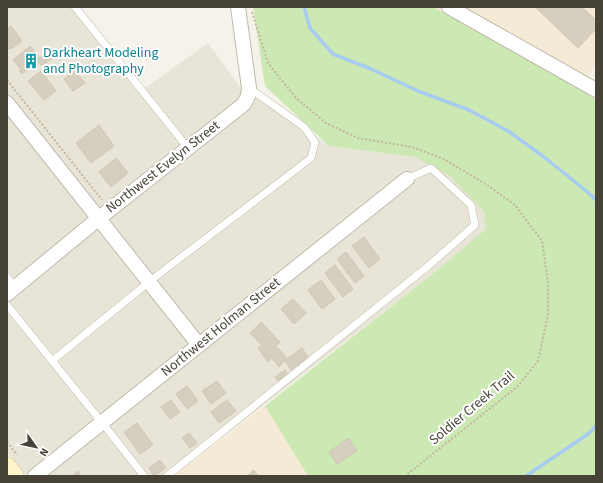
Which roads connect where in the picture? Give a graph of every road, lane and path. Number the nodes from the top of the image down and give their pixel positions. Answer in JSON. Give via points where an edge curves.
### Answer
{"nodes":[{"id":1,"x":76,"y":7,"type":"edge"},
{"id":2,"x":449,"y":7,"type":"edge"},
{"id":3,"x":244,"y":8,"type":"edge"},
{"id":4,"x":7,"y":80,"type":"edge"},
{"id":5,"x":249,"y":88,"type":"junction"},
{"id":6,"x":596,"y":90,"type":"edge"},
{"id":7,"x":7,"y":103,"type":"edge"},
{"id":8,"x":188,"y":148,"type":"junction"},
{"id":9,"x":407,"y":179,"type":"joint"},
{"id":10,"x":110,"y":209,"type":"junction"},
{"id":11,"x":98,"y":219,"type":"junction"},
{"id":12,"x":149,"y":282,"type":"junction"},
{"id":13,"x":10,"y":286,"type":"edge"},
{"id":14,"x":7,"y":305,"type":"edge"},
{"id":15,"x":199,"y":345,"type":"junction"},
{"id":16,"x":52,"y":362,"type":"junction"},
{"id":17,"x":102,"y":422,"type":"junction"},
{"id":18,"x":7,"y":467,"type":"edge"},
{"id":19,"x":14,"y":476,"type":"edge"},
{"id":20,"x":35,"y":476,"type":"edge"},
{"id":21,"x":144,"y":476,"type":"edge"},
{"id":22,"x":167,"y":476,"type":"edge"},
{"id":23,"x":405,"y":476,"type":"edge"}],
"edges":[{"from":1,"to":8,"type":"lane"},
{"from":2,"to":6,"type":"street","via":[[467,14]]},
{"from":3,"to":5,"type":"street"},
{"from":3,"to":23,"type":"path","name":"Soldier Creek Trail","via":[[268,63],[296,98],[326,123],[358,138],[412,147],[442,158],[515,205],[542,241],[548,282],[548,314],[538,361],[517,387]]},
{"from":4,"to":10,"type":"path"},
{"from":5,"to":8,"type":"street","name":"Northwest Evelyn Street","via":[[244,104]]},
{"from":5,"to":12,"type":"lane","via":[[304,127],[315,142],[311,158]]},
{"from":7,"to":11,"type":"street"},
{"from":8,"to":10,"type":"street","name":"Northwest Evelyn Street"},
{"from":9,"to":15,"type":"street","name":"Northwest Holman Street"},
{"from":9,"to":22,"type":"lane","via":[[431,168],[471,205],[475,225],[427,267]]},
{"from":10,"to":11,"type":"street","name":"Northwest Evelyn Street"},
{"from":11,"to":12,"type":"street"},
{"from":11,"to":13,"type":"street","name":"Northwest Evelyn Street"},
{"from":12,"to":15,"type":"street"},
{"from":12,"to":16,"type":"lane"},
{"from":14,"to":16,"type":"lane"},
{"from":15,"to":17,"type":"street","name":"Northwest Holman Street"},
{"from":16,"to":17,"type":"lane"},
{"from":17,"to":20,"type":"street","name":"Northwest Holman Street"},
{"from":17,"to":21,"type":"lane"},
{"from":18,"to":19,"type":"main road"}]}
